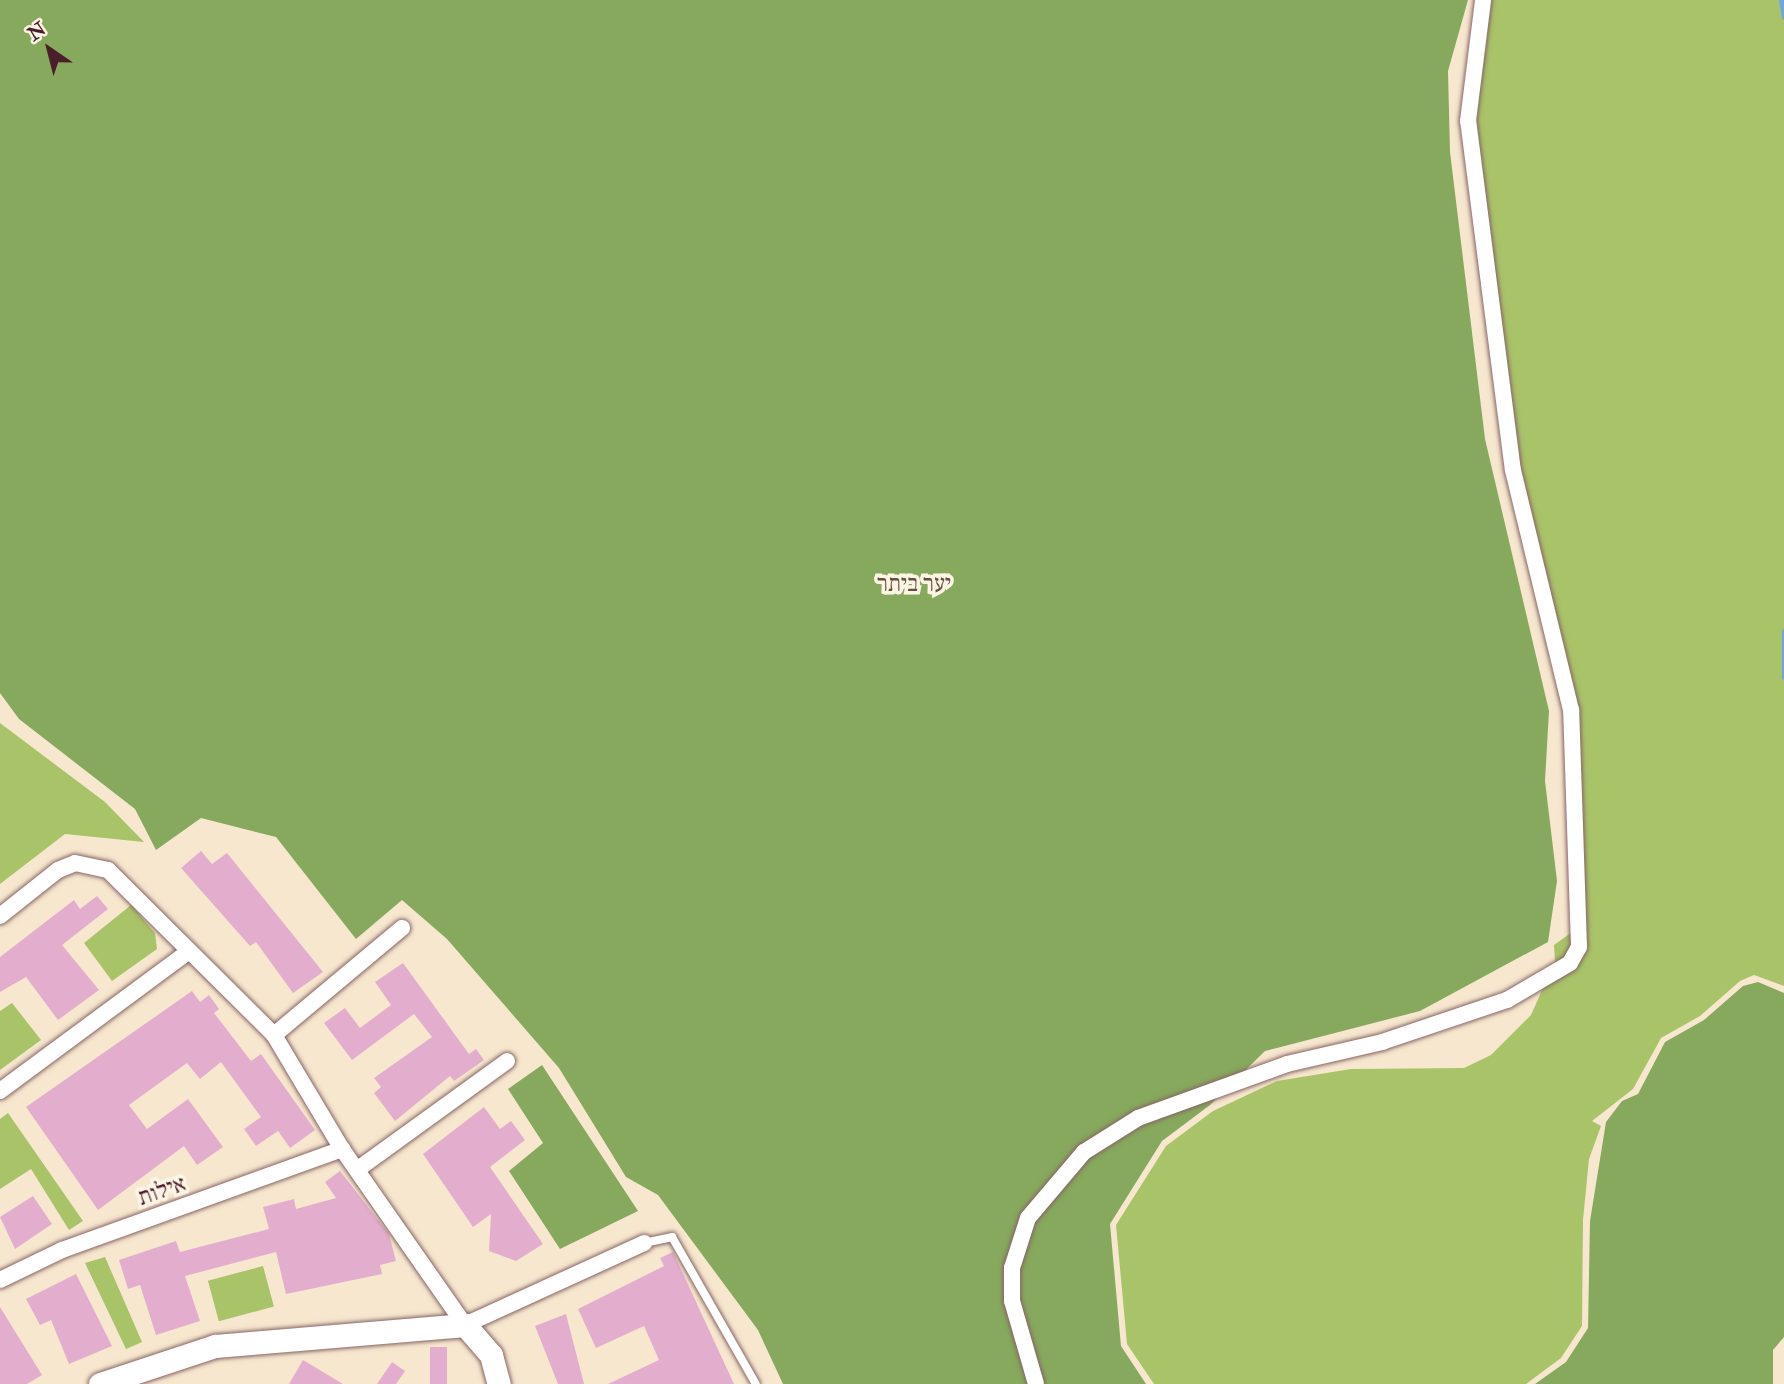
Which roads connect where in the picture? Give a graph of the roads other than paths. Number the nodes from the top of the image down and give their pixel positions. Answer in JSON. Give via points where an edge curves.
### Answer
{"nodes":[{"id":1,"x":1483,"y":0,"type":"edge"},
{"id":2,"x":0,"y":916,"type":"edge"},
{"id":3,"x":402,"y":928,"type":"dead end"},
{"id":4,"x":188,"y":952,"type":"junction"},
{"id":5,"x":274,"y":1035,"type":"junction"},
{"id":6,"x":507,"y":1060,"type":"dead end"},
{"id":7,"x":0,"y":1091,"type":"edge"},
{"id":8,"x":342,"y":1149,"type":"junction"},
{"id":9,"x":358,"y":1169,"type":"junction"},
{"id":10,"x":644,"y":1243,"type":"joint"},
{"id":11,"x":0,"y":1280,"type":"edge"},
{"id":12,"x":466,"y":1325,"type":"junction"},
{"id":13,"x":100,"y":1384,"type":"edge"},
{"id":14,"x":499,"y":1384,"type":"edge"},
{"id":15,"x":756,"y":1384,"type":"edge"},
{"id":16,"x":1036,"y":1384,"type":"edge"}],
"edges":[{"from":1,"to":16,"type":"street","via":[[1468,121],[1513,471],[1571,710],[1579,947],[1570,963],[1507,1000],[1250,1078],[1138,1118],[1084,1152],[1028,1218],[1014,1258],[1012,1301]]},
{"from":2,"to":4,"type":"street","via":[[58,870],[92,865],[122,883]]},
{"from":3,"to":5,"type":"street"},
{"from":4,"to":5,"type":"street"},
{"from":4,"to":7,"type":"street"},
{"from":5,"to":8,"type":"street"},
{"from":6,"to":9,"type":"street"},
{"from":8,"to":9,"type":"street"},
{"from":8,"to":11,"type":"street","name":"אילות","via":[[62,1250]]},
{"from":9,"to":12,"type":"street"},
{"from":10,"to":12,"type":"street"},
{"from":10,"to":15,"type":"lane","via":[[672,1237]]},
{"from":12,"to":13,"type":"street","via":[[400,1325],[215,1346]]},
{"from":12,"to":14,"type":"street","via":[[491,1355]]}]}
